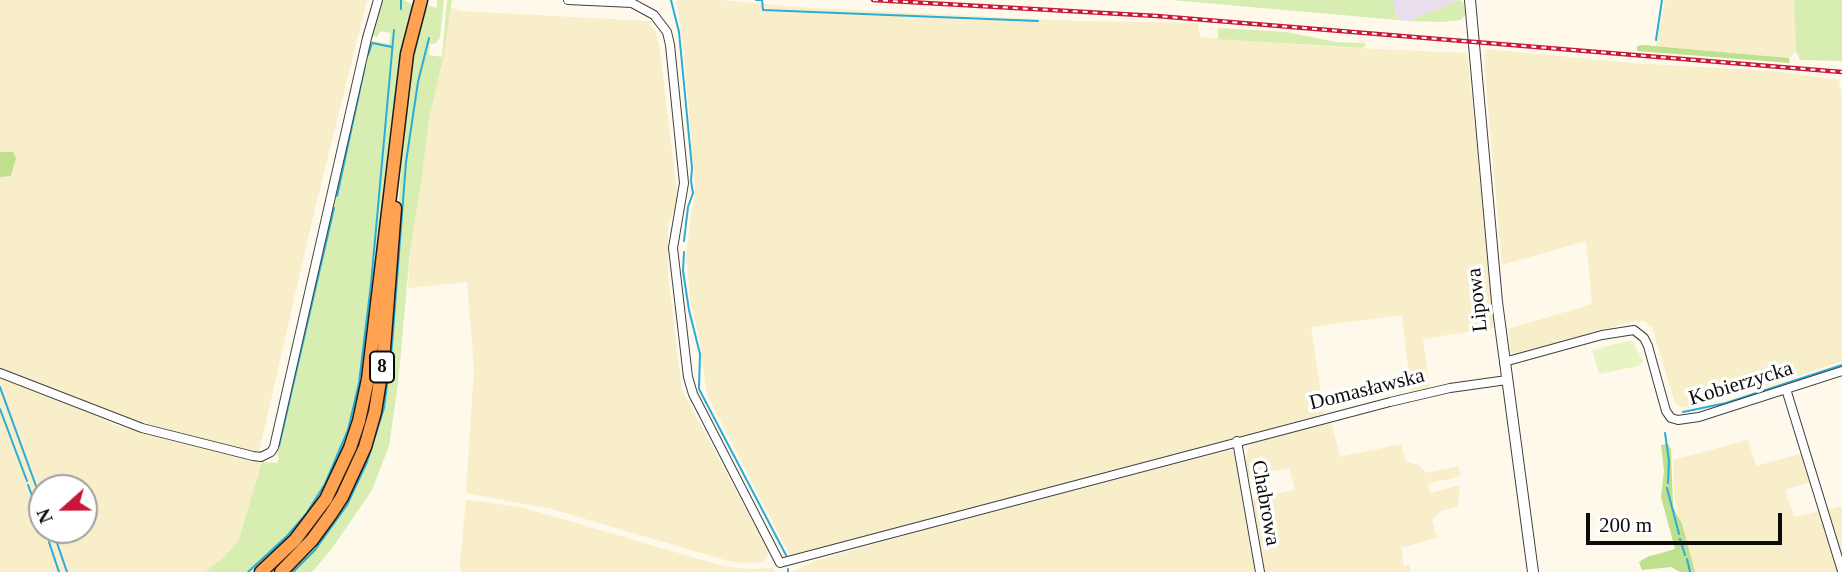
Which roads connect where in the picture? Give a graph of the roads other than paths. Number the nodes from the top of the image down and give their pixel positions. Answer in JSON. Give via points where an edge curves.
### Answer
{"nodes":[{"id":1,"x":378,"y":0,"type":"edge"},
{"id":2,"x":568,"y":0,"type":"edge"},
{"id":3,"x":1470,"y":0,"type":"edge"},
{"id":4,"x":420,"y":2,"type":"edge"},
{"id":5,"x":397,"y":134,"type":"junction"},
{"id":6,"x":1504,"y":362,"type":"junction"},
{"id":7,"x":1842,"y":371,"type":"edge"},
{"id":8,"x":0,"y":373,"type":"edge"},
{"id":9,"x":1507,"y":380,"type":"junction"},
{"id":10,"x":1786,"y":389,"type":"junction"},
{"id":11,"x":1237,"y":440,"type":"junction"},
{"id":12,"x":1842,"y":570,"type":"edge"},
{"id":13,"x":261,"y":572,"type":"edge"},
{"id":14,"x":281,"y":572,"type":"edge"},
{"id":15,"x":1259,"y":572,"type":"edge"},
{"id":16,"x":1533,"y":572,"type":"edge"}],
"edges":[{"from":1,"to":8,"type":"street","via":[[271,452],[253,456],[142,428]]},
{"from":2,"to":11,"type":"street","name":"Domasławska","via":[[632,3],[654,15],[667,32],[684,183],[673,248],[688,377],[780,563]]},
{"from":3,"to":6,"type":"street","name":"Lipowa"},
{"from":4,"to":5,"type":"highway","number":"8","via":[[407,54]]},
{"from":5,"to":13,"type":"highway","number":"8","via":[[359,421],[326,499],[295,540]]},
{"from":5,"to":14,"type":"highway","number":"8","via":[[386,332],[365,447],[342,497],[312,540]]},
{"from":6,"to":9,"type":"street","name":"Lipowa"},
{"from":6,"to":10,"type":"street","name":"Kobierzycka","via":[[1633,330],[1644,338],[1666,411],[1673,418],[1699,416]]},
{"from":7,"to":10,"type":"street","name":"Kobierzycka"},
{"from":9,"to":11,"type":"street","name":"Domasławska","via":[[1450,388]]},
{"from":9,"to":16,"type":"street","name":"Lipowa"},
{"from":10,"to":12,"type":"street"},
{"from":11,"to":15,"type":"street","name":"Chabrowa"}]}
